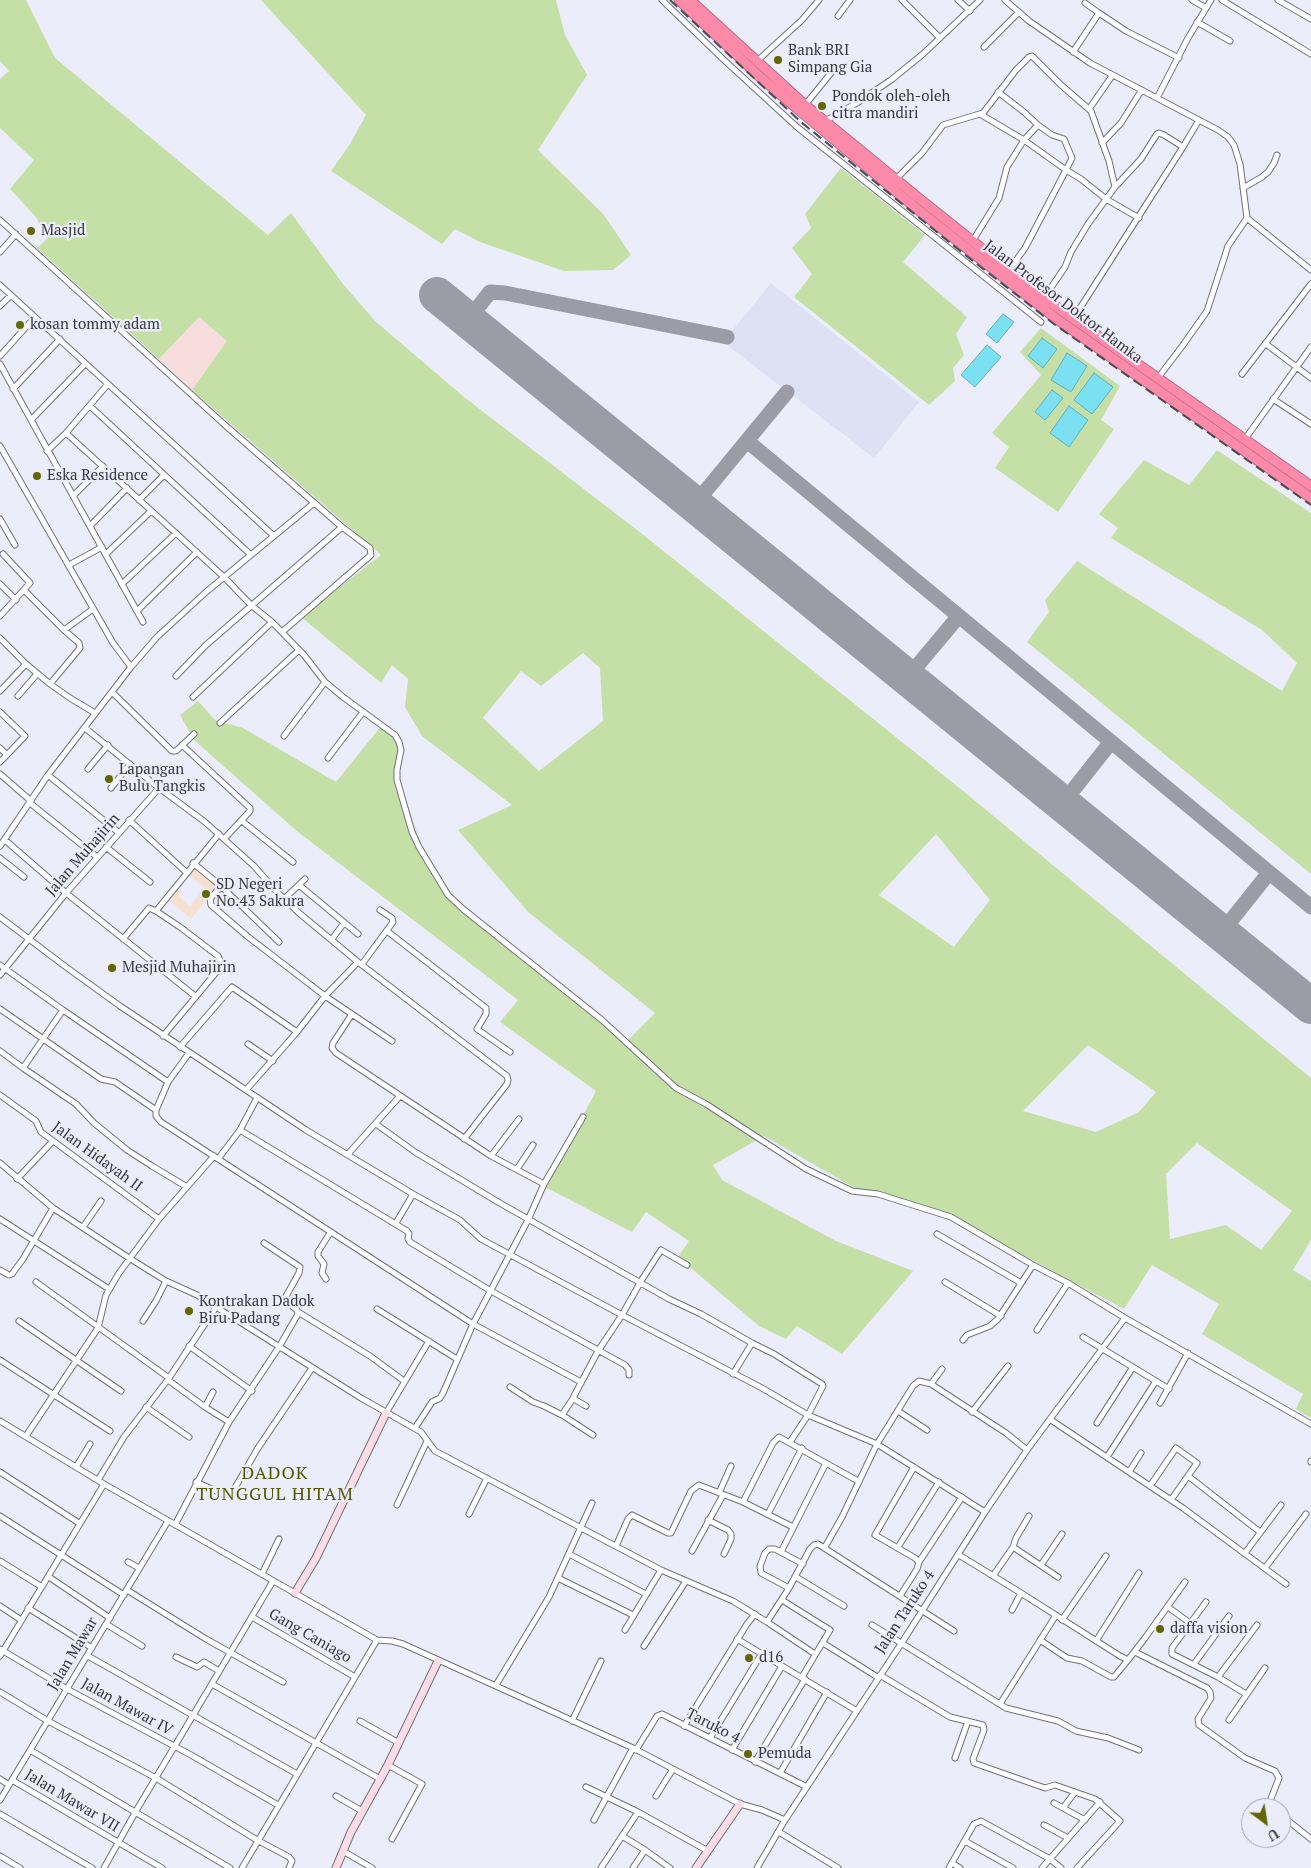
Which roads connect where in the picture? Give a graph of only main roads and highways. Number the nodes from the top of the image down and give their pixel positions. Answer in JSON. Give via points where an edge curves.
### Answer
{"nodes":[{"id":1,"x":685,"y":1,"type":"edge"},
{"id":2,"x":919,"y":205,"type":"junction"},
{"id":3,"x":1105,"y":346,"type":"junction"},
{"id":4,"x":1197,"y":412,"type":"junction"},
{"id":5,"x":1293,"y":479,"type":"junction"},
{"id":6,"x":1310,"y":492,"type":"edge"}],
"edges":[{"from":1,"to":2,"type":"highway","via":[[895,180]]},
{"from":1,"to":2,"type":"highway","via":[[761,78]]},
{"from":2,"to":3,"type":"highway","name":"Jalan Profesor Doktor Hamka","via":[[1009,270]]},
{"from":2,"to":3,"type":"highway","name":"Jalan Profesor Doktor Hamka","via":[[1054,316]]},
{"from":3,"to":4,"type":"highway","name":"Jalan Profesor Doktor Hamka"},
{"from":3,"to":4,"type":"highway","name":"Jalan Profesor Doktor Hamka","via":[[1158,378]]},
{"from":4,"to":5,"type":"highway"},
{"from":4,"to":5,"type":"highway","via":[[1244,440]]},
{"from":5,"to":6,"type":"highway"}]}
